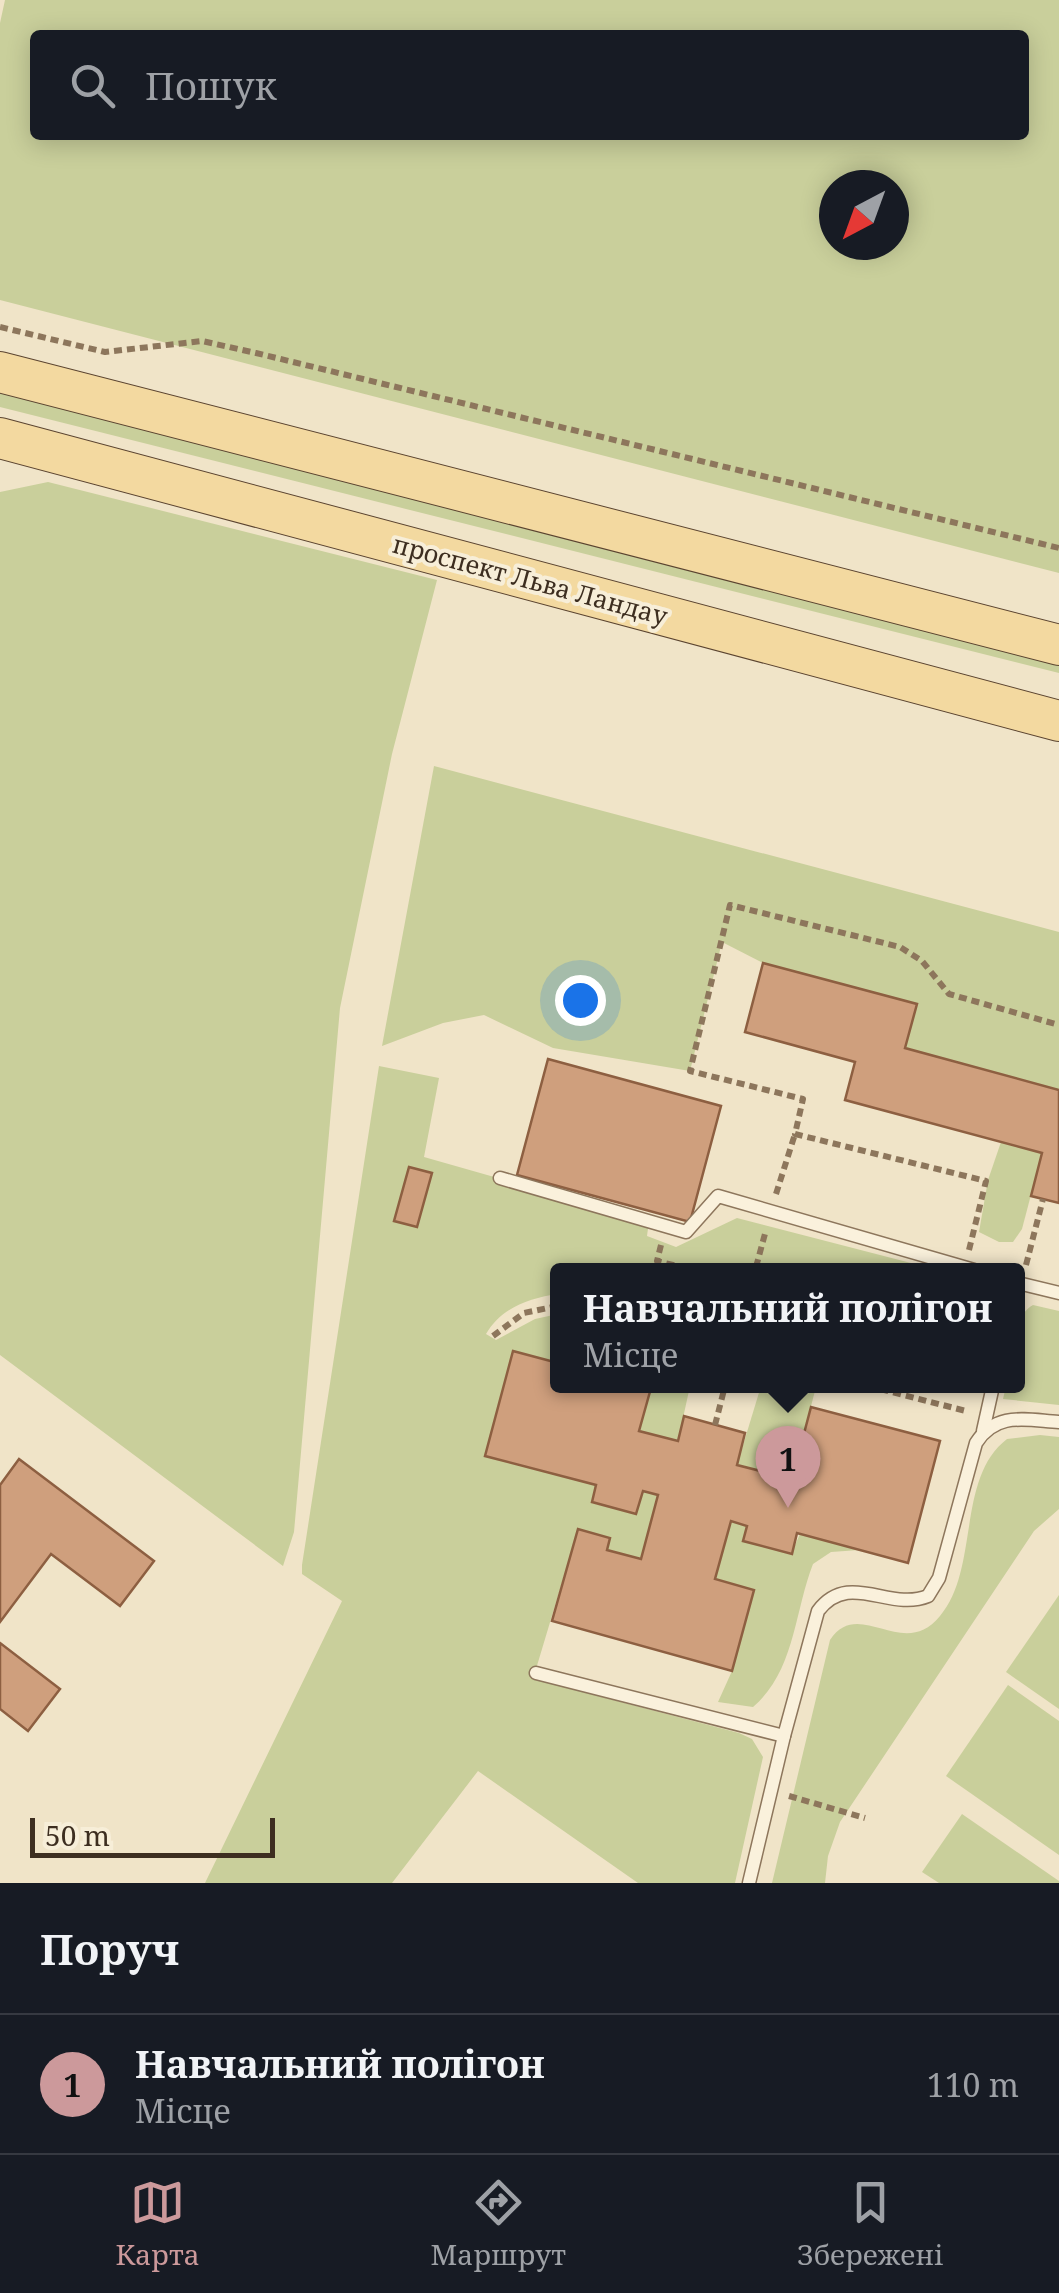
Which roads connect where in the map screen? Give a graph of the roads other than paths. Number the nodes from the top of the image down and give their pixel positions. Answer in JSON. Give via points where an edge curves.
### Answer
{"nodes":[{"id":1,"x":0,"y":372,"type":"edge"},
{"id":2,"x":0,"y":438,"type":"edge"},
{"id":3,"x":1059,"y":645,"type":"edge"},
{"id":4,"x":1059,"y":721,"type":"edge"},
{"id":5,"x":500,"y":1178,"type":"dead end"},
{"id":6,"x":948,"y":1263,"type":"edge"},
{"id":7,"x":1025,"y":1285,"type":"edge"},
{"id":8,"x":1059,"y":1293,"type":"edge"},
{"id":9,"x":992,"y":1393,"type":"edge"},
{"id":10,"x":1059,"y":1422,"type":"edge"},
{"id":11,"x":983,"y":1431,"type":"junction"},
{"id":12,"x":536,"y":1673,"type":"dead end"},
{"id":13,"x":784,"y":1736,"type":"junction"},
{"id":14,"x":749,"y":1883,"type":"edge"}],
"edges":[{"from":1,"to":3,"type":"main road"},
{"from":2,"to":4,"type":"main road","name":"проспект Льва Ландау"},
{"from":5,"to":6,"type":"lane","via":[[686,1232],[718,1196]]},
{"from":7,"to":8,"type":"lane"},
{"from":9,"to":11,"type":"lane"},
{"from":10,"to":11,"type":"lane","via":[[1009,1418]]},
{"from":11,"to":13,"type":"lane","via":[[935,1588],[918,1600],[852,1592],[827,1600],[818,1611]]},
{"from":12,"to":13,"type":"lane"},
{"from":13,"to":14,"type":"lane"}]}
